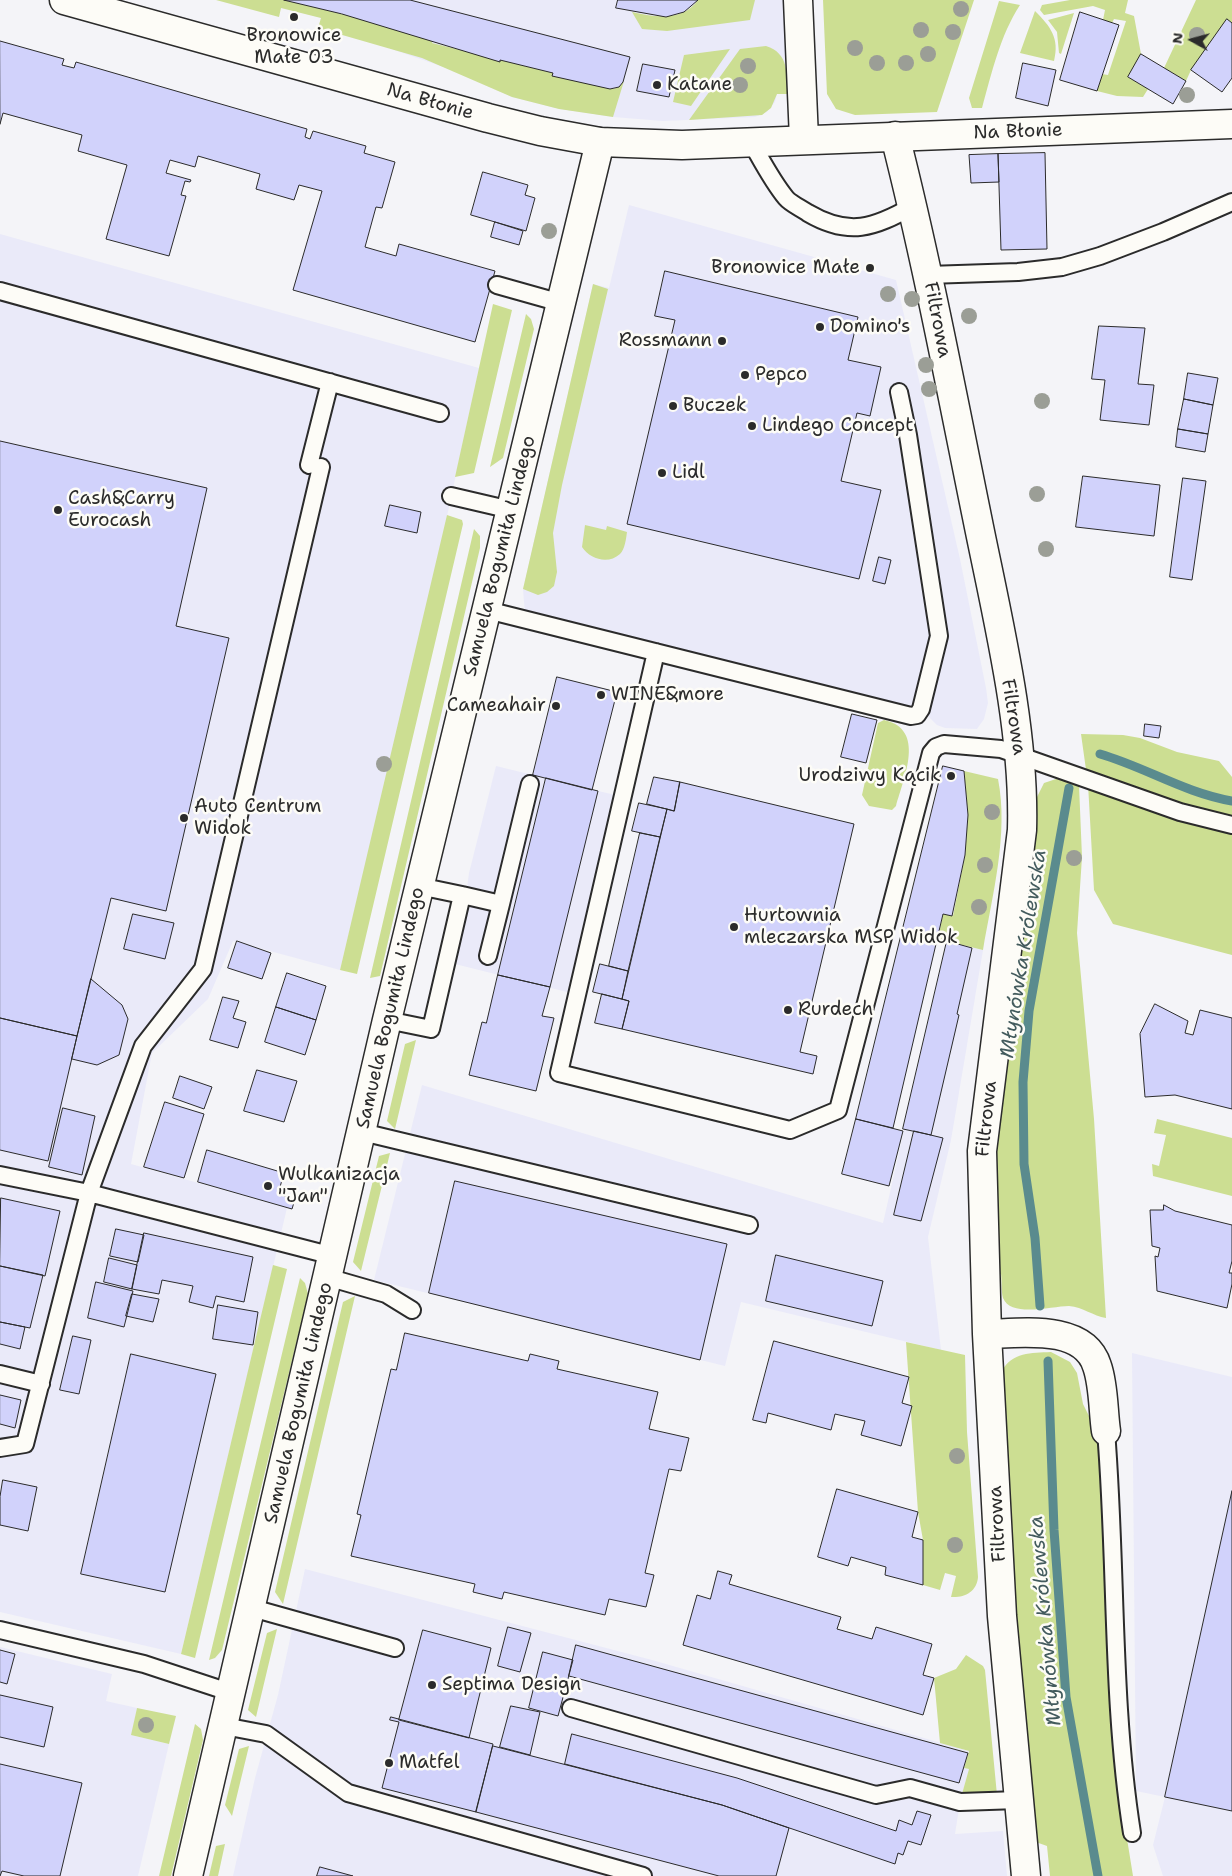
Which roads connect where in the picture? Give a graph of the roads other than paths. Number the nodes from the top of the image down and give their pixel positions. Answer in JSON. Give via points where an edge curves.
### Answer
{"nodes":[{"id":1,"x":64,"y":0,"type":"edge"},
{"id":2,"x":798,"y":0,"type":"edge"},
{"id":3,"x":1232,"y":124,"type":"edge"},
{"id":4,"x":895,"y":136,"type":"junction"},
{"id":5,"x":804,"y":139,"type":"junction"},
{"id":6,"x":600,"y":142,"type":"junction"},
{"id":7,"x":751,"y":142,"type":"junction"},
{"id":8,"x":1232,"y":202,"type":"edge"},
{"id":9,"x":913,"y":206,"type":"junction"},
{"id":10,"x":928,"y":275,"type":"junction"},
{"id":11,"x":497,"y":285,"type":"dead end"},
{"id":12,"x":0,"y":291,"type":"edge"},
{"id":13,"x":561,"y":303,"type":"junction"},
{"id":14,"x":330,"y":382,"type":"junction"},
{"id":15,"x":899,"y":392,"type":"dead end"},
{"id":16,"x":440,"y":413,"type":"dead end"},
{"id":17,"x":451,"y":496,"type":"dead end"},
{"id":18,"x":512,"y":510,"type":"junction"},
{"id":19,"x":487,"y":610,"type":"junction"},
{"id":20,"x":656,"y":652,"type":"junction"},
{"id":21,"x":1019,"y":754,"type":"junction"},
{"id":22,"x":530,"y":784,"type":"dead end"},
{"id":23,"x":1232,"y":825,"type":"edge"},
{"id":24,"x":419,"y":886,"type":"junction"},
{"id":25,"x":462,"y":895,"type":"junction"},
{"id":26,"x":501,"y":904,"type":"junction"},
{"id":27,"x":488,"y":956,"type":"dead end"},
{"id":28,"x":387,"y":1020,"type":"junction"},
{"id":29,"x":362,"y":1132,"type":"junction"},
{"id":30,"x":0,"y":1175,"type":"edge"},
{"id":31,"x":89,"y":1193,"type":"junction"},
{"id":32,"x":748,"y":1225,"type":"dead end"},
{"id":33,"x":330,"y":1266,"type":"junction"},
{"id":34,"x":412,"y":1310,"type":"dead end"},
{"id":35,"x":988,"y":1334,"type":"junction"},
{"id":36,"x":0,"y":1374,"type":"edge"},
{"id":37,"x":41,"y":1384,"type":"junction"},
{"id":38,"x":1106,"y":1431,"type":"joint"},
{"id":39,"x":0,"y":1448,"type":"edge"},
{"id":40,"x":252,"y":1608,"type":"junction"},
{"id":41,"x":0,"y":1630,"type":"edge"},
{"id":42,"x":395,"y":1648,"type":"dead end"},
{"id":43,"x":232,"y":1693,"type":"junction"},
{"id":44,"x":571,"y":1708,"type":"dead end"},
{"id":45,"x":224,"y":1726,"type":"junction"},
{"id":46,"x":1018,"y":1800,"type":"junction"},
{"id":47,"x":1132,"y":1833,"type":"dead end"},
{"id":48,"x":188,"y":1876,"type":"edge"},
{"id":49,"x":643,"y":1876,"type":"edge"},
{"id":50,"x":1026,"y":1876,"type":"edge"}],
"edges":[{"from":1,"to":6,"type":"street","name":"Na Błonie","via":[[540,132]]},
{"from":2,"to":5,"type":"street"},
{"from":3,"to":4,"type":"street","name":"Na Błonie"},
{"from":4,"to":5,"type":"street","name":"Na Błonie"},
{"from":4,"to":9,"type":"street","name":"Filtrowa"},
{"from":5,"to":7,"type":"street","name":"Na Błonie"},
{"from":6,"to":7,"type":"street","name":"Na Błonie","via":[[682,145]]},
{"from":6,"to":13,"type":"street","name":"Samuela Bogumiła Lindego"},
{"from":7,"to":9,"type":"lane","via":[[787,200],[833,226],[860,227],[886,221]]},
{"from":8,"to":10,"type":"lane","via":[[1163,232],[1062,267]]},
{"from":9,"to":10,"type":"street","name":"Filtrowa"},
{"from":10,"to":21,"type":"street","name":"Filtrowa","via":[[993,597]]},
{"from":11,"to":13,"type":"lane"},
{"from":12,"to":14,"type":"lane"},
{"from":13,"to":18,"type":"street","name":"Samuela Bogumiła Lindego"},
{"from":14,"to":16,"type":"lane"},
{"from":14,"to":31,"type":"lane","via":[[315,466],[203,969],[143,1046]]},
{"from":15,"to":20,"type":"lane","via":[[939,636],[922,710],[911,716]]},
{"from":17,"to":18,"type":"lane"},
{"from":18,"to":19,"type":"street","name":"Samuela Bogumiła Lindego"},
{"from":19,"to":20,"type":"lane"},
{"from":19,"to":24,"type":"street","name":"Samuela Bogumiła Lindego"},
{"from":20,"to":21,"type":"lane","via":[[559,1073],[790,1130],[838,1110],[931,753],[936,746],[944,744],[1001,749]]},
{"from":21,"to":23,"type":"lane","via":[[1180,812]]},
{"from":21,"to":35,"type":"street","name":"Filtrowa","via":[[1022,830],[982,1151]]},
{"from":22,"to":26,"type":"lane"},
{"from":24,"to":25,"type":"lane"},
{"from":24,"to":28,"type":"street","name":"Samuela Bogumiła Lindego"},
{"from":25,"to":26,"type":"lane"},
{"from":25,"to":28,"type":"lane","via":[[431,1029]]},
{"from":26,"to":27,"type":"lane"},
{"from":28,"to":29,"type":"street","name":"Samuela Bogumiła Lindego"},
{"from":29,"to":32,"type":"lane"},
{"from":29,"to":33,"type":"street","name":"Samuela Bogumiła Lindego"},
{"from":30,"to":31,"type":"lane"},
{"from":31,"to":33,"type":"lane"},
{"from":31,"to":37,"type":"lane"},
{"from":33,"to":34,"type":"lane"},
{"from":33,"to":40,"type":"street","name":"Samuela Bogumiła Lindego"},
{"from":35,"to":38,"type":"street","via":[[1057,1334],[1086,1346],[1098,1366]]},
{"from":35,"to":46,"type":"street","name":"Filtrowa","via":[[1002,1616]]},
{"from":36,"to":37,"type":"lane"},
{"from":37,"to":39,"type":"lane","via":[[25,1444]]},
{"from":38,"to":47,"type":"lane","via":[[1112,1509],[1115,1655]]},
{"from":40,"to":42,"type":"lane"},
{"from":40,"to":43,"type":"street","name":"Samuela Bogumiła Lindego"},
{"from":41,"to":43,"type":"lane","via":[[144,1664]]},
{"from":43,"to":45,"type":"street","name":"Samuela Bogumiła Lindego"},
{"from":44,"to":46,"type":"lane","via":[[876,1795],[910,1788],[960,1802]]},
{"from":45,"to":48,"type":"street","name":"Samuela Bogumiła Lindego"},
{"from":45,"to":49,"type":"lane","via":[[266,1734],[348,1793]]},
{"from":46,"to":50,"type":"street","name":"Filtrowa"}]}
